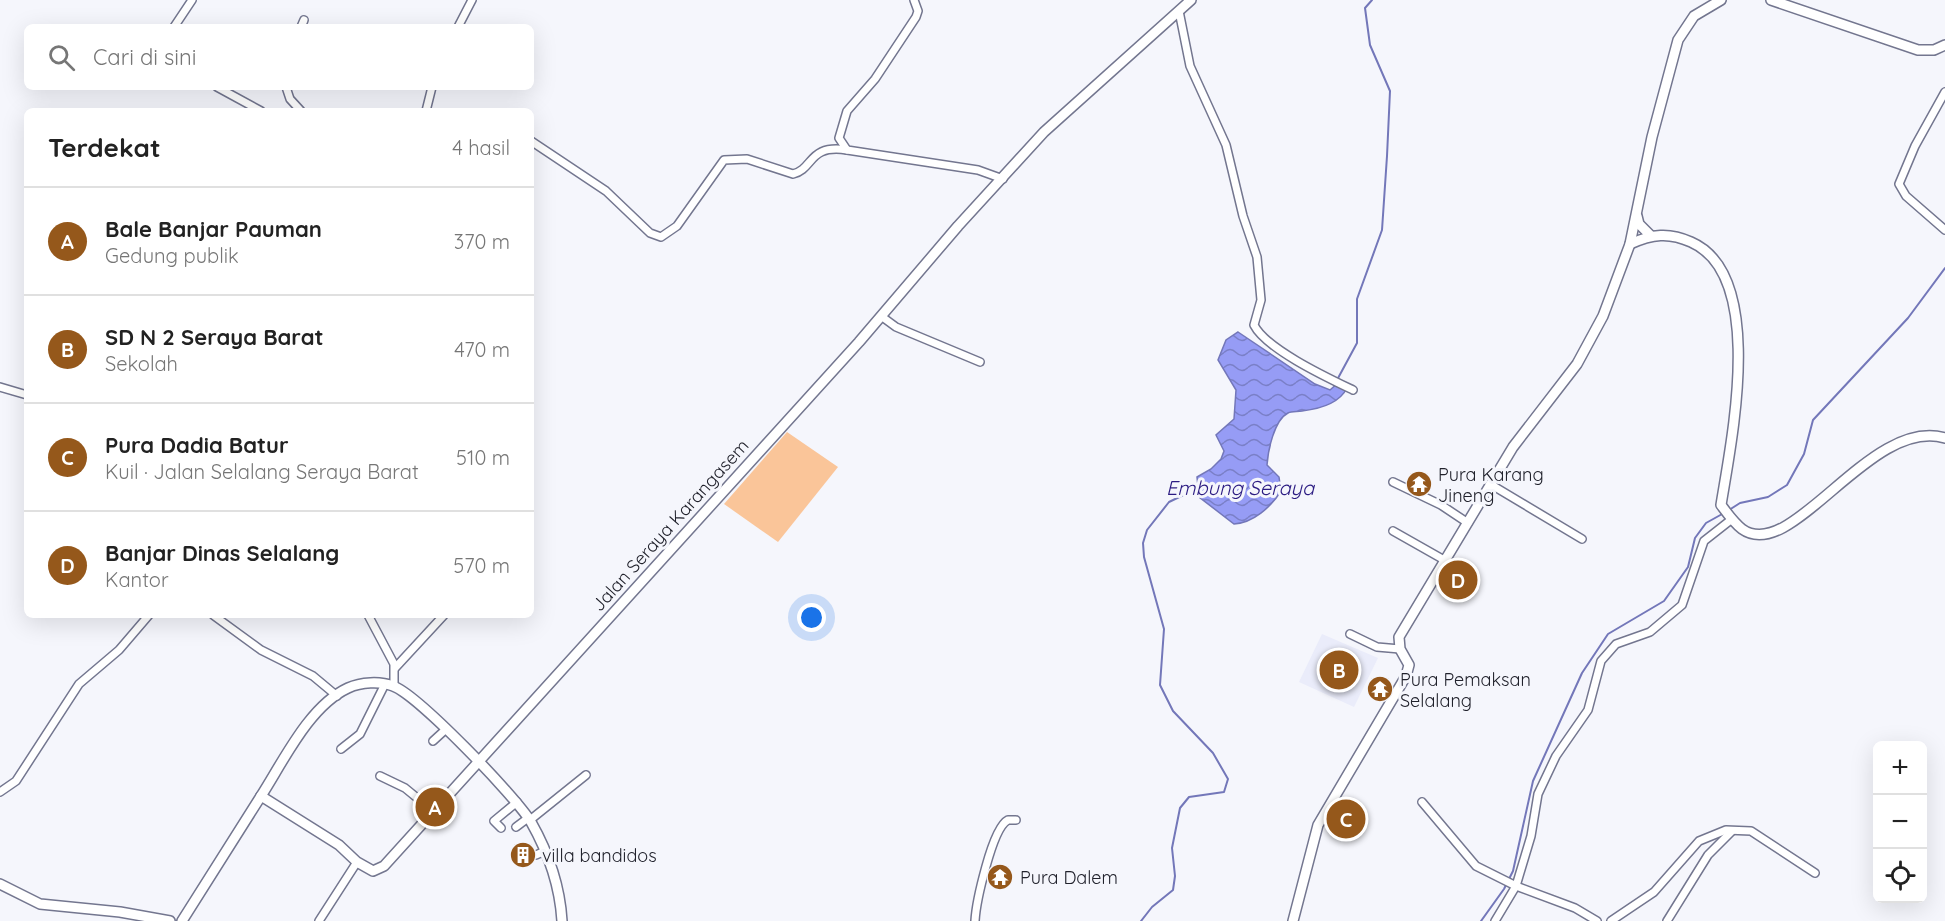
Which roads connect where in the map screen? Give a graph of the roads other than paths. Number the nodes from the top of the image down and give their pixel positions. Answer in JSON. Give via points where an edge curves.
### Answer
{"nodes":[{"id":1,"x":192,"y":0,"type":"edge"},
{"id":2,"x":472,"y":0,"type":"edge"},
{"id":3,"x":914,"y":0,"type":"edge"},
{"id":4,"x":1191,"y":0,"type":"edge"},
{"id":5,"x":1721,"y":0,"type":"edge"},
{"id":6,"x":1772,"y":0,"type":"edge"},
{"id":7,"x":1179,"y":11,"type":"junction"},
{"id":8,"x":176,"y":24,"type":"edge"},
{"id":9,"x":460,"y":24,"type":"edge"},
{"id":10,"x":1945,"y":45,"type":"edge"},
{"id":11,"x":222,"y":90,"type":"edge"},
{"id":12,"x":287,"y":90,"type":"edge"},
{"id":13,"x":431,"y":90,"type":"edge"},
{"id":14,"x":1945,"y":92,"type":"edge"},
{"id":15,"x":256,"y":108,"type":"edge"},
{"id":16,"x":298,"y":108,"type":"edge"},
{"id":17,"x":427,"y":108,"type":"edge"},
{"id":18,"x":534,"y":143,"type":"edge"},
{"id":19,"x":847,"y":150,"type":"junction"},
{"id":20,"x":1003,"y":179,"type":"junction"},
{"id":21,"x":1637,"y":216,"type":"junction"},
{"id":22,"x":1945,"y":230,"type":"edge"},
{"id":23,"x":1652,"y":236,"type":"junction"},
{"id":24,"x":1630,"y":244,"type":"junction"},
{"id":25,"x":881,"y":316,"type":"junction"},
{"id":26,"x":980,"y":362,"type":"dead end"},
{"id":27,"x":0,"y":387,"type":"edge"},
{"id":28,"x":1353,"y":390,"type":"dead end"},
{"id":29,"x":24,"y":394,"type":"edge"},
{"id":30,"x":1945,"y":438,"type":"edge"},
{"id":31,"x":1393,"y":482,"type":"dead end"},
{"id":32,"x":1491,"y":484,"type":"junction"},
{"id":33,"x":1731,"y":518,"type":"junction"},
{"id":34,"x":1468,"y":523,"type":"junction"},
{"id":35,"x":1393,"y":531,"type":"dead end"},
{"id":36,"x":1582,"y":539,"type":"dead end"},
{"id":37,"x":1446,"y":561,"type":"junction"},
{"id":38,"x":146,"y":618,"type":"edge"},
{"id":39,"x":217,"y":618,"type":"edge"},
{"id":40,"x":370,"y":618,"type":"edge"},
{"id":41,"x":441,"y":618,"type":"edge"},
{"id":42,"x":1350,"y":634,"type":"dead end"},
{"id":43,"x":1400,"y":649,"type":"junction"},
{"id":44,"x":395,"y":669,"type":"junction"},
{"id":45,"x":389,"y":685,"type":"junction"},
{"id":46,"x":337,"y":696,"type":"junction"},
{"id":47,"x":446,"y":729,"type":"junction"},
{"id":48,"x":433,"y":741,"type":"dead end"},
{"id":49,"x":341,"y":748,"type":"dead end"},
{"id":50,"x":479,"y":763,"type":"junction"},
{"id":51,"x":586,"y":775,"type":"dead end"},
{"id":52,"x":380,"y":776,"type":"dead end"},
{"id":53,"x":0,"y":792,"type":"edge"},
{"id":54,"x":261,"y":796,"type":"junction"},
{"id":55,"x":517,"y":802,"type":"junction"},
{"id":56,"x":1422,"y":802,"type":"dead end"},
{"id":57,"x":433,"y":811,"type":"junction"},
{"id":58,"x":529,"y":819,"type":"junction"},
{"id":59,"x":1016,"y":820,"type":"dead end"},
{"id":60,"x":516,"y":827,"type":"dead end"},
{"id":61,"x":501,"y":828,"type":"dead end"},
{"id":62,"x":1737,"y":828,"type":"junction"},
{"id":63,"x":357,"y":862,"type":"junction"},
{"id":64,"x":1815,"y":873,"type":"dead end"},
{"id":65,"x":0,"y":884,"type":"edge"},
{"id":66,"x":1516,"y":886,"type":"junction"},
{"id":67,"x":170,"y":921,"type":"edge"},
{"id":68,"x":182,"y":921,"type":"edge"},
{"id":69,"x":319,"y":921,"type":"edge"},
{"id":70,"x":562,"y":921,"type":"edge"},
{"id":71,"x":975,"y":921,"type":"edge"},
{"id":72,"x":1293,"y":921,"type":"edge"},
{"id":73,"x":1495,"y":921,"type":"edge"},
{"id":74,"x":1597,"y":921,"type":"edge"},
{"id":75,"x":1611,"y":921,"type":"edge"},
{"id":76,"x":1667,"y":921,"type":"edge"}],
"edges":[{"from":1,"to":8,"type":"street"},
{"from":2,"to":9,"type":"street"},
{"from":3,"to":19,"type":"street","via":[[916,17],[842,120],[839,138]]},
{"from":4,"to":7,"type":"street","name":"Jalan Seraya Karangasem"},
{"from":5,"to":21,"type":"street","via":[[1694,16],[1681,33],[1652,137]]},
{"from":6,"to":10,"type":"street","via":[[1918,51]]},
{"from":7,"to":20,"type":"street","name":"Jalan Seraya Karangasem","via":[[1059,116]]},
{"from":7,"to":28,"type":"street","via":[[1190,66],[1226,145],[1257,257],[1261,300],[1254,325],[1273,345]]},
{"from":11,"to":15,"type":"street"},
{"from":12,"to":16,"type":"street"},
{"from":13,"to":17,"type":"street"},
{"from":14,"to":22,"type":"street","via":[[1899,184],[1906,196]]},
{"from":18,"to":19,"type":"street","via":[[606,191],[650,232],[662,237],[677,226],[724,160],[747,159],[793,174],[824,150]]},
{"from":19,"to":20,"type":"street","via":[[972,169]]},
{"from":20,"to":25,"type":"street","name":"Jalan Seraya Karangasem"},
{"from":21,"to":23,"type":"street","via":[[1639,224]]},
{"from":21,"to":24,"type":"street"},
{"from":23,"to":24,"type":"street"},
{"from":23,"to":33,"type":"street","via":[[1668,234],[1703,249],[1717,262],[1731,292],[1736,324],[1737,400],[1721,505]]},
{"from":24,"to":32,"type":"street","via":[[1587,348],[1513,447]]},
{"from":25,"to":26,"type":"street","via":[[896,327]]},
{"from":25,"to":50,"type":"street","name":"Jalan Seraya Karangasem"},
{"from":27,"to":29,"type":"street"},
{"from":30,"to":33,"type":"street","via":[[1917,435],[1891,445],[1784,529],[1762,535],[1743,530]]},
{"from":31,"to":34,"type":"street"},
{"from":32,"to":34,"type":"street"},
{"from":32,"to":36,"type":"street"},
{"from":33,"to":66,"type":"street","via":[[1704,541],[1682,605],[1650,632],[1616,644],[1601,661],[1588,710],[1556,756],[1538,794],[1532,836]]},
{"from":34,"to":37,"type":"street"},
{"from":35,"to":37,"type":"street"},
{"from":37,"to":43,"type":"street","via":[[1399,637]]},
{"from":38,"to":53,"type":"street","via":[[119,650],[79,684],[16,781]]},
{"from":39,"to":46,"type":"street","via":[[261,650],[313,676]]},
{"from":40,"to":44,"type":"street"},
{"from":41,"to":44,"type":"street"},
{"from":42,"to":43,"type":"street","via":[[1377,647]]},
{"from":43,"to":72,"type":"street","via":[[1409,665],[1406,676],[1318,825]]},
{"from":44,"to":45,"type":"street"},
{"from":45,"to":46,"type":"street","via":[[362,684]]},
{"from":45,"to":47,"type":"street","via":[[414,698]]},
{"from":45,"to":49,"type":"street","via":[[360,734]]},
{"from":46,"to":54,"type":"street","via":[[308,722]]},
{"from":47,"to":48,"type":"street"},
{"from":47,"to":50,"type":"street"},
{"from":50,"to":55,"type":"street"},
{"from":50,"to":57,"type":"street","name":"Jalan Seraya Karangasem"},
{"from":51,"to":58,"type":"street"},
{"from":52,"to":57,"type":"street","via":[[411,792]]},
{"from":54,"to":63,"type":"street","via":[[339,845]]},
{"from":54,"to":68,"type":"street"},
{"from":55,"to":58,"type":"street"},
{"from":55,"to":61,"type":"street","via":[[495,820]]},
{"from":56,"to":66,"type":"street","via":[[1476,866]]},
{"from":57,"to":63,"type":"street","name":"Jalan Seraya Karangasem","via":[[379,870],[367,869]]},
{"from":58,"to":60,"type":"street"},
{"from":58,"to":70,"type":"street","via":[[541,853],[554,874]]},
{"from":59,"to":71,"type":"street","via":[[1008,820],[1000,828],[981,886]]},
{"from":62,"to":64,"type":"street","via":[[1751,831]]},
{"from":62,"to":75,"type":"street","via":[[1699,841],[1654,892]]},
{"from":62,"to":76,"type":"street","via":[[1710,853]]},
{"from":63,"to":69,"type":"street"},
{"from":65,"to":67,"type":"street","via":[[46,905]]},
{"from":66,"to":73,"type":"street"},
{"from":66,"to":74,"type":"street","via":[[1575,908]]}]}
